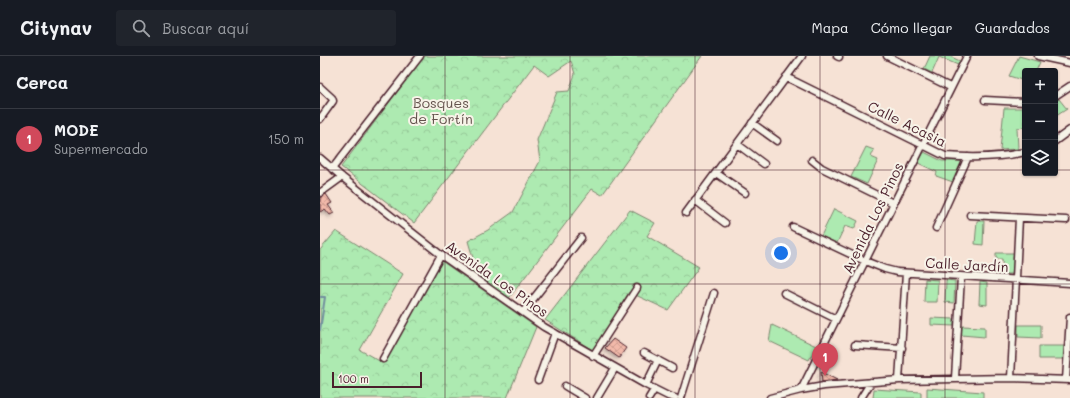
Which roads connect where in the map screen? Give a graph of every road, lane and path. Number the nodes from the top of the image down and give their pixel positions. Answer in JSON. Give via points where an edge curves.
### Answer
{"nodes":[{"id":1,"x":420,"y":56,"type":"edge"},
{"id":2,"x":802,"y":56,"type":"edge"},
{"id":3,"x":887,"y":56,"type":"edge"},
{"id":4,"x":967,"y":56,"type":"edge"},
{"id":5,"x":1038,"y":56,"type":"edge"},
{"id":6,"x":1070,"y":63,"type":"edge"},
{"id":7,"x":786,"y":77,"type":"junction"},
{"id":8,"x":1070,"y":86,"type":"edge"},
{"id":9,"x":950,"y":87,"type":"junction"},
{"id":10,"x":320,"y":88,"type":"edge"},
{"id":11,"x":1058,"y":94,"type":"edge"},
{"id":12,"x":985,"y":100,"type":"dead end"},
{"id":13,"x":1022,"y":102,"type":"edge"},
{"id":14,"x":320,"y":119,"type":"edge"},
{"id":15,"x":752,"y":123,"type":"junction"},
{"id":16,"x":1070,"y":130,"type":"edge"},
{"id":17,"x":1056,"y":140,"type":"edge"},
{"id":18,"x":777,"y":141,"type":"dead end"},
{"id":19,"x":737,"y":144,"type":"junction"},
{"id":20,"x":923,"y":146,"type":"junction"},
{"id":21,"x":1022,"y":153,"type":"edge"},
{"id":22,"x":320,"y":158,"type":"edge"},
{"id":23,"x":968,"y":158,"type":"junction"},
{"id":24,"x":812,"y":160,"type":"dead end"},
{"id":25,"x":764,"y":164,"type":"dead end"},
{"id":26,"x":332,"y":169,"type":"junction"},
{"id":27,"x":716,"y":173,"type":"junction"},
{"id":28,"x":342,"y":177,"type":"junction"},
{"id":29,"x":320,"y":193,"type":"edge"},
{"id":30,"x":745,"y":193,"type":"dead end"},
{"id":31,"x":695,"y":200,"type":"junction"},
{"id":32,"x":893,"y":203,"type":"junction"},
{"id":33,"x":686,"y":213,"type":"dead end"},
{"id":34,"x":970,"y":215,"type":"dead end"},
{"id":35,"x":1019,"y":218,"type":"junction"},
{"id":36,"x":1066,"y":220,"type":"dead end"},
{"id":37,"x":725,"y":223,"type":"dead end"},
{"id":38,"x":793,"y":227,"type":"dead end"},
{"id":39,"x":936,"y":228,"type":"dead end"},
{"id":40,"x":580,"y":238,"type":"dead end"},
{"id":41,"x":441,"y":255,"type":"junction"},
{"id":42,"x":865,"y":261,"type":"junction"},
{"id":43,"x":906,"y":273,"type":"junction"},
{"id":44,"x":961,"y":277,"type":"junction"},
{"id":45,"x":1017,"y":279,"type":"junction"},
{"id":46,"x":1070,"y":283,"type":"edge"},
{"id":47,"x":637,"y":288,"type":"dead end"},
{"id":48,"x":714,"y":293,"type":"dead end"},
{"id":49,"x":784,"y":293,"type":"dead end"},
{"id":50,"x":523,"y":312,"type":"junction"},
{"id":51,"x":1070,"y":317,"type":"edge"},
{"id":52,"x":836,"y":319,"type":"junction"},
{"id":53,"x":555,"y":333,"type":"junction"},
{"id":54,"x":855,"y":345,"type":"dead end"},
{"id":55,"x":902,"y":348,"type":"junction"},
{"id":56,"x":644,"y":353,"type":"dead end"},
{"id":57,"x":594,"y":356,"type":"junction"},
{"id":58,"x":383,"y":359,"type":"dead end"},
{"id":59,"x":658,"y":360,"type":"junction"},
{"id":60,"x":615,"y":368,"type":"junction"},
{"id":61,"x":672,"y":368,"type":"dead end"},
{"id":62,"x":955,"y":378,"type":"junction"},
{"id":63,"x":1011,"y":378,"type":"junction"},
{"id":64,"x":538,"y":380,"type":"dead end"},
{"id":65,"x":899,"y":380,"type":"junction"},
{"id":66,"x":1068,"y":380,"type":"edge"},
{"id":67,"x":871,"y":382,"type":"junction"},
{"id":68,"x":646,"y":385,"type":"junction"},
{"id":69,"x":565,"y":386,"type":"dead end"},
{"id":70,"x":654,"y":390,"type":"junction"},
{"id":71,"x":801,"y":390,"type":"junction"},
{"id":72,"x":585,"y":398,"type":"edge"},
{"id":73,"x":597,"y":398,"type":"edge"},
{"id":74,"x":649,"y":398,"type":"edge"},
{"id":75,"x":675,"y":398,"type":"edge"},
{"id":76,"x":681,"y":398,"type":"edge"},
{"id":77,"x":771,"y":398,"type":"edge"},
{"id":78,"x":861,"y":398,"type":"edge"}],
"edges":[{"from":1,"to":26,"type":"street"},
{"from":2,"to":7,"type":"street"},
{"from":3,"to":9,"type":"street"},
{"from":4,"to":9,"type":"street","name":"Avenida Los Pinos"},
{"from":5,"to":6,"type":"street"},
{"from":7,"to":15,"type":"street"},
{"from":7,"to":20,"type":"street","name":"Calle Acasia"},
{"from":8,"to":11,"type":"street"},
{"from":9,"to":20,"type":"street","name":"Avenida Los Pinos"},
{"from":10,"to":14,"type":"street","via":[[333,100]]},
{"from":12,"to":13,"type":"street"},
{"from":15,"to":18,"type":"street"},
{"from":15,"to":19,"type":"street"},
{"from":16,"to":17,"type":"street"},
{"from":19,"to":25,"type":"street"},
{"from":19,"to":27,"type":"street"},
{"from":20,"to":23,"type":"street","name":"Calle Acasia","via":[[945,156]]},
{"from":20,"to":32,"type":"street","name":"Avenida Los Pinos"},
{"from":21,"to":23,"type":"street","name":"Calle Acasia"},
{"from":22,"to":26,"type":"street","name":"Avenida Los Pinos"},
{"from":23,"to":39,"type":"street"},
{"from":24,"to":32,"type":"street","via":[[822,168]]},
{"from":26,"to":28,"type":"street","name":"Avenida Los Pinos"},
{"from":27,"to":30,"type":"street"},
{"from":27,"to":31,"type":"street"},
{"from":28,"to":29,"type":"street"},
{"from":28,"to":41,"type":"street","name":"Avenida Los Pinos"},
{"from":31,"to":33,"type":"street"},
{"from":31,"to":37,"type":"street"},
{"from":32,"to":42,"type":"street","name":"Avenida Los Pinos"},
{"from":34,"to":35,"type":"street"},
{"from":35,"to":36,"type":"street"},
{"from":35,"to":45,"type":"street"},
{"from":38,"to":42,"type":"street","name":"Calle Jardín"},
{"from":40,"to":50,"type":"street"},
{"from":41,"to":50,"type":"street","name":"Avenida Los Pinos"},
{"from":41,"to":58,"type":"street"},
{"from":42,"to":43,"type":"street","name":"Calle Jardín","via":[[890,271]]},
{"from":42,"to":52,"type":"street","name":"Avenida Los Pinos"},
{"from":43,"to":44,"type":"street","name":"Calle Jardín"},
{"from":43,"to":55,"type":"street"},
{"from":44,"to":45,"type":"street","name":"Calle Jardín"},
{"from":44,"to":62,"type":"street"},
{"from":45,"to":46,"type":"street","name":"Calle Jardín"},
{"from":45,"to":63,"type":"street"},
{"from":47,"to":57,"type":"street"},
{"from":48,"to":76,"type":"street"},
{"from":49,"to":52,"type":"street"},
{"from":50,"to":53,"type":"street","name":"Avenida Los Pinos"},
{"from":51,"to":66,"type":"street"},
{"from":52,"to":71,"type":"street","name":"Avenida Los Pinos"},
{"from":53,"to":57,"type":"street","name":"Avenida Los Pinos"},
{"from":53,"to":64,"type":"street"},
{"from":54,"to":55,"type":"street"},
{"from":55,"to":65,"type":"street"},
{"from":56,"to":59,"type":"street"},
{"from":57,"to":60,"type":"street","name":"Avenida Los Pinos"},
{"from":59,"to":61,"type":"street"},
{"from":59,"to":68,"type":"street"},
{"from":60,"to":68,"type":"street","name":"Avenida Los Pinos"},
{"from":60,"to":73,"type":"street"},
{"from":62,"to":63,"type":"street"},
{"from":62,"to":65,"type":"street"},
{"from":63,"to":66,"type":"street"},
{"from":65,"to":67,"type":"street"},
{"from":67,"to":71,"type":"street"},
{"from":67,"to":78,"type":"street"},
{"from":68,"to":70,"type":"street","name":"Avenida Los Pinos"},
{"from":69,"to":72,"type":"street"},
{"from":70,"to":74,"type":"street"},
{"from":70,"to":75,"type":"street","name":"Avenida Los Pinos"},
{"from":71,"to":77,"type":"street"}]}
